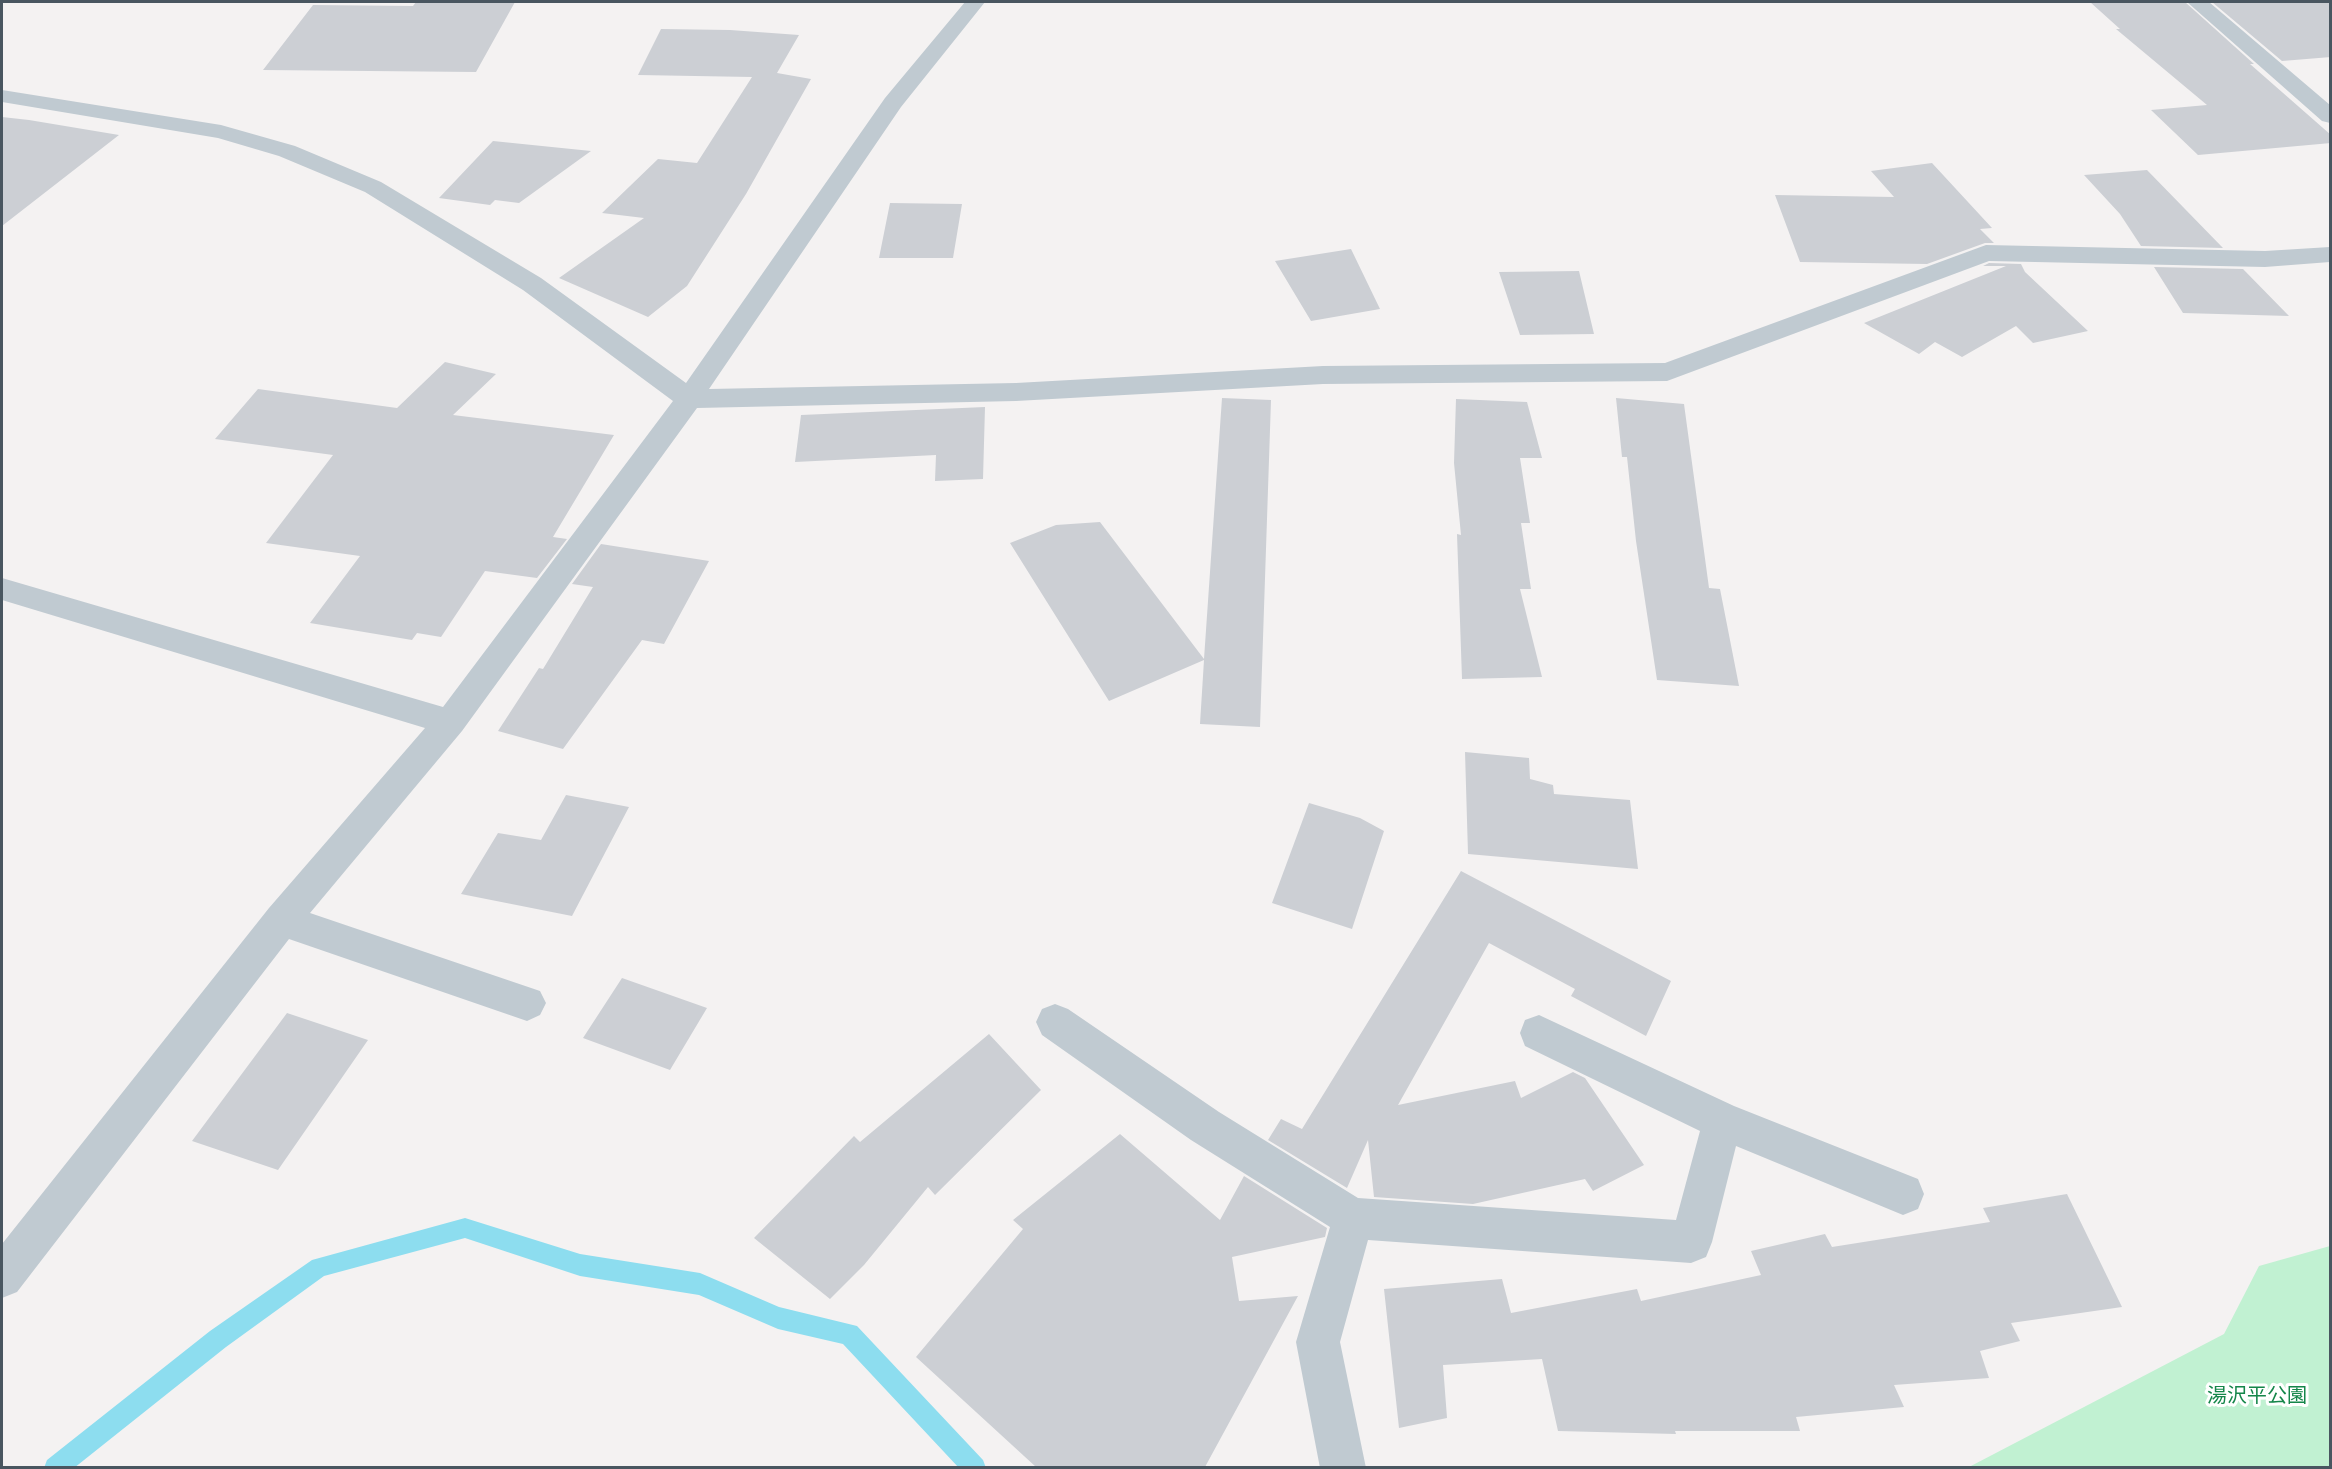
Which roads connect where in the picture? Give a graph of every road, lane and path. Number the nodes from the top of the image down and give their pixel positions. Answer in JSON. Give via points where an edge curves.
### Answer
{"nodes":[{"id":1,"x":975,"y":2,"type":"edge"},
{"id":2,"x":2197,"y":2,"type":"edge"},
{"id":3,"x":2,"y":96,"type":"edge"},
{"id":4,"x":2331,"y":116,"type":"edge"},
{"id":5,"x":2331,"y":255,"type":"edge"},
{"id":6,"x":689,"y":399,"type":"junction"},
{"id":7,"x":2,"y":589,"type":"edge"},
{"id":8,"x":450,"y":722,"type":"junction"},
{"id":9,"x":282,"y":920,"type":"junction"},
{"id":10,"x":527,"y":1003,"type":"dead end"},
{"id":11,"x":1055,"y":1022,"type":"dead end"},
{"id":12,"x":1539,"y":1033,"type":"dead end"},
{"id":13,"x":1722,"y":1121,"type":"junction"},
{"id":14,"x":1903,"y":1194,"type":"dead end"},
{"id":15,"x":1353,"y":1218,"type":"junction"},
{"id":16,"x":2,"y":1277,"type":"edge"},
{"id":17,"x":1343,"y":1467,"type":"edge"}],
"edges":[{"from":1,"to":6,"type":"street","via":[[893,104]]},
{"from":2,"to":4,"type":"street"},
{"from":3,"to":6,"type":"street","via":[[221,132],[287,151],[373,187],[532,284]]},
{"from":5,"to":6,"type":"street","via":[[2265,259],[1986,253],[1667,372],[1323,375],[1016,392]]},
{"from":6,"to":8,"type":"street"},
{"from":7,"to":8,"type":"street"},
{"from":8,"to":9,"type":"street"},
{"from":9,"to":10,"type":"street"},
{"from":9,"to":16,"type":"street"},
{"from":11,"to":15,"type":"street","via":[[1205,1126]]},
{"from":12,"to":13,"type":"street"},
{"from":13,"to":14,"type":"street"},
{"from":13,"to":15,"type":"street","via":[[1691,1242]]},
{"from":15,"to":17,"type":"street","via":[[1318,1342]]}]}
